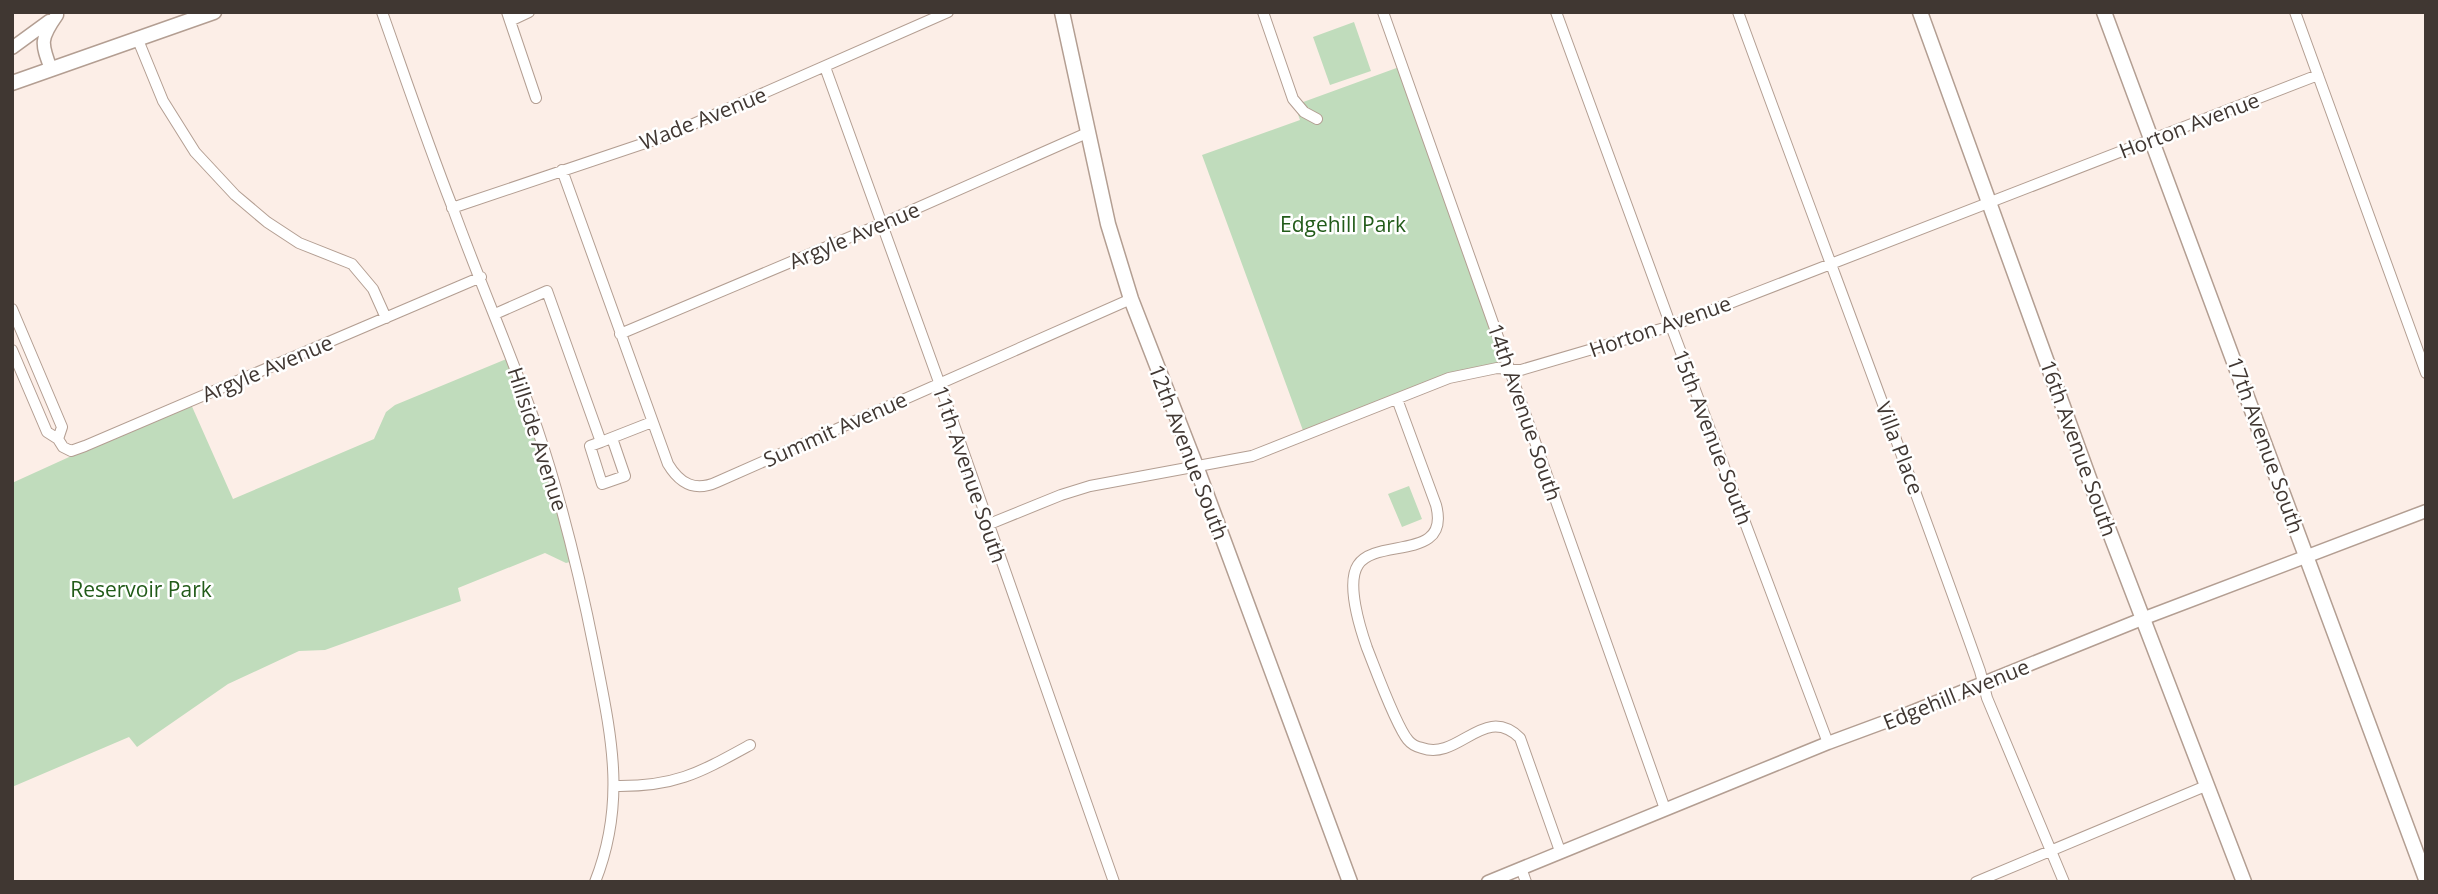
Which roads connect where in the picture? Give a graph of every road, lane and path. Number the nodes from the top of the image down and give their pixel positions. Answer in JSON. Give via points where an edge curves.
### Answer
{"nodes":[{"id":1,"x":214,"y":12,"type":"edge"},
{"id":2,"x":382,"y":12,"type":"edge"},
{"id":3,"x":530,"y":12,"type":"edge"},
{"id":4,"x":948,"y":12,"type":"edge"},
{"id":5,"x":1062,"y":12,"type":"edge"},
{"id":6,"x":1263,"y":12,"type":"edge"},
{"id":7,"x":1556,"y":12,"type":"edge"},
{"id":8,"x":1738,"y":12,"type":"edge"},
{"id":9,"x":1920,"y":12,"type":"edge"},
{"id":10,"x":2104,"y":12,"type":"edge"},
{"id":11,"x":2295,"y":12,"type":"edge"},
{"id":12,"x":1386,"y":13,"type":"edge"},
{"id":13,"x":58,"y":14,"type":"edge"},
{"id":14,"x":508,"y":17,"type":"edge"},
{"id":15,"x":138,"y":40,"type":"junction"},
{"id":16,"x":12,"y":48,"type":"edge"},
{"id":17,"x":825,"y":66,"type":"junction"},
{"id":18,"x":51,"y":69,"type":"junction"},
{"id":19,"x":2318,"y":75,"type":"junction"},
{"id":20,"x":12,"y":83,"type":"edge"},
{"id":21,"x":536,"y":97,"type":"dead end"},
{"id":22,"x":1317,"y":119,"type":"dead end"},
{"id":23,"x":1087,"y":133,"type":"junction"},
{"id":24,"x":2151,"y":139,"type":"junction"},
{"id":25,"x":562,"y":170,"type":"junction"},
{"id":26,"x":1988,"y":202,"type":"junction"},
{"id":27,"x":452,"y":208,"type":"junction"},
{"id":28,"x":881,"y":224,"type":"junction"},
{"id":29,"x":1829,"y":264,"type":"junction"},
{"id":30,"x":481,"y":277,"type":"junction"},
{"id":31,"x":1130,"y":299,"type":"junction"},
{"id":32,"x":12,"y":309,"type":"edge"},
{"id":33,"x":495,"y":314,"type":"junction"},
{"id":34,"x":386,"y":318,"type":"junction"},
{"id":35,"x":1671,"y":326,"type":"junction"},
{"id":36,"x":620,"y":334,"type":"junction"},
{"id":37,"x":12,"y":350,"type":"edge"},
{"id":38,"x":1509,"y":369,"type":"junction"},
{"id":39,"x":2426,"y":373,"type":"edge"},
{"id":40,"x":939,"y":382,"type":"junction"},
{"id":41,"x":1397,"y":399,"type":"junction"},
{"id":42,"x":652,"y":422,"type":"junction"},
{"id":43,"x":58,"y":439,"type":"junction"},
{"id":44,"x":1196,"y":466,"type":"junction"},
{"id":45,"x":2426,"y":511,"type":"edge"},
{"id":46,"x":987,"y":525,"type":"junction"},
{"id":47,"x":2308,"y":557,"type":"junction"},
{"id":48,"x":2142,"y":619,"type":"junction"},
{"id":49,"x":1983,"y":683,"type":"junction"},
{"id":50,"x":1828,"y":743,"type":"junction"},
{"id":51,"x":750,"y":745,"type":"dead end"},
{"id":52,"x":2208,"y":785,"type":"junction"},
{"id":53,"x":615,"y":786,"type":"junction"},
{"id":54,"x":1665,"y":809,"type":"junction"},
{"id":55,"x":2052,"y":849,"type":"junction"},
{"id":56,"x":1560,"y":851,"type":"junction"},
{"id":57,"x":1521,"y":868,"type":"junction"},
{"id":58,"x":2426,"y":879,"type":"edge"},
{"id":59,"x":595,"y":882,"type":"edge"},
{"id":60,"x":1114,"y":882,"type":"edge"},
{"id":61,"x":1350,"y":882,"type":"edge"},
{"id":62,"x":1488,"y":882,"type":"edge"},
{"id":63,"x":1526,"y":882,"type":"edge"},
{"id":64,"x":1976,"y":882,"type":"edge"},
{"id":65,"x":2064,"y":882,"type":"edge"},
{"id":66,"x":2244,"y":882,"type":"edge"}],
"edges":[{"from":1,"to":15,"type":"main road"},
{"from":2,"to":27,"type":"street","name":"Hillside Avenue"},
{"from":3,"to":14,"type":"street"},
{"from":4,"to":17,"type":"street","name":"Wade Avenue"},
{"from":5,"to":23,"type":"main road","name":"12th Avenue South"},
{"from":6,"to":22,"type":"street","via":[[1293,99]]},
{"from":7,"to":35,"type":"street","name":"15th Avenue South"},
{"from":8,"to":29,"type":"street","name":"Villa Place"},
{"from":9,"to":26,"type":"main road","name":"16th Avenue South"},
{"from":10,"to":24,"type":"main road","name":"17th Avenue South"},
{"from":11,"to":19,"type":"street"},
{"from":12,"to":38,"type":"street","name":"14th Avenue South"},
{"from":13,"to":16,"type":"street"},
{"from":13,"to":18,"type":"street","via":[[42,44]]},
{"from":14,"to":21,"type":"street"},
{"from":15,"to":18,"type":"main road"},
{"from":15,"to":34,"type":"street","via":[[163,101],[195,152],[234,195],[267,222],[299,243],[352,264],[373,289]]},
{"from":17,"to":25,"type":"street","name":"Wade Avenue","via":[[666,136]]},
{"from":17,"to":28,"type":"street","name":"11th Avenue South"},
{"from":18,"to":20,"type":"main road"},
{"from":19,"to":24,"type":"street","name":"Horton Avenue"},
{"from":19,"to":39,"type":"street"},
{"from":23,"to":28,"type":"street","name":"Argyle Avenue"},
{"from":23,"to":31,"type":"main road","name":"12th Avenue South"},
{"from":24,"to":26,"type":"street","name":"Horton Avenue"},
{"from":24,"to":47,"type":"main road","name":"17th Avenue South"},
{"from":25,"to":27,"type":"street","name":"Wade Avenue"},
{"from":25,"to":36,"type":"street"},
{"from":26,"to":29,"type":"street","name":"Horton Avenue"},
{"from":26,"to":48,"type":"main road","name":"16th Avenue South"},
{"from":27,"to":30,"type":"street","name":"Hillside Avenue"},
{"from":28,"to":36,"type":"street","name":"Argyle Avenue"},
{"from":28,"to":40,"type":"street","name":"11th Avenue South"},
{"from":29,"to":35,"type":"street","name":"Horton Avenue"},
{"from":29,"to":49,"type":"street","name":"Villa Place","via":[[1921,504]]},
{"from":30,"to":33,"type":"street","name":"Hillside Avenue"},
{"from":30,"to":34,"type":"street","name":"Argyle Avenue"},
{"from":31,"to":40,"type":"street","name":"Summit Avenue"},
{"from":31,"to":44,"type":"main road","name":"12th Avenue South"},
{"from":32,"to":43,"type":"street","via":[[62,427]]},
{"from":33,"to":42,"type":"street","via":[[547,291],[607,440]]},
{"from":33,"to":53,"type":"street","name":"Hillside Avenue","via":[[538,431],[569,539],[610,730]]},
{"from":34,"to":43,"type":"street","name":"Argyle Avenue","via":[[86,446],[71,451]]},
{"from":35,"to":38,"type":"street","name":"Horton Avenue","via":[[1521,370]]},
{"from":35,"to":50,"type":"street","name":"15th Avenue South"},
{"from":36,"to":42,"type":"street"},
{"from":37,"to":43,"type":"street","via":[[47,432]]},
{"from":38,"to":41,"type":"street","name":"Horton Avenue","via":[[1449,379]]},
{"from":38,"to":54,"type":"street","name":"14th Avenue South"},
{"from":40,"to":42,"type":"street","name":"Summit Avenue","via":[[711,485],[691,487],[672,472]]},
{"from":40,"to":46,"type":"street","name":"11th Avenue South"},
{"from":41,"to":44,"type":"street","name":"Horton Avenue","via":[[1252,456]]},
{"from":41,"to":56,"type":"street","via":[[1438,520],[1421,543],[1371,555],[1356,567],[1353,591],[1368,649],[1413,744],[1440,750],[1489,727],[1516,735],[1525,748]]},
{"from":44,"to":46,"type":"street","name":"Horton Avenue","via":[[1090,486]]},
{"from":44,"to":61,"type":"main road","name":"12th Avenue South"},
{"from":45,"to":47,"type":"street","name":"Edgehill Avenue"},
{"from":46,"to":60,"type":"street","name":"11th Avenue South"},
{"from":47,"to":48,"type":"street","name":"Edgehill Avenue"},
{"from":47,"to":58,"type":"main road","name":"17th Avenue South"},
{"from":48,"to":49,"type":"street","name":"Edgehill Avenue"},
{"from":48,"to":52,"type":"main road","name":"16th Avenue South"},
{"from":49,"to":50,"type":"street","name":"Edgehill Avenue"},
{"from":49,"to":55,"type":"street","name":"Villa Place"},
{"from":50,"to":54,"type":"street","name":"Edgehill Avenue"},
{"from":51,"to":53,"type":"street","via":[[665,784]]},
{"from":52,"to":55,"type":"street"},
{"from":52,"to":66,"type":"main road","name":"16th Avenue South"},
{"from":53,"to":59,"type":"street","name":"Hillside Avenue","via":[[608,840]]},
{"from":54,"to":56,"type":"street","name":"Edgehill Avenue"},
{"from":55,"to":64,"type":"street"},
{"from":55,"to":65,"type":"street","name":"Villa Place"},
{"from":56,"to":57,"type":"street","name":"Edgehill Avenue"},
{"from":57,"to":62,"type":"street","name":"Edgehill Avenue"},
{"from":57,"to":63,"type":"street"}]}
